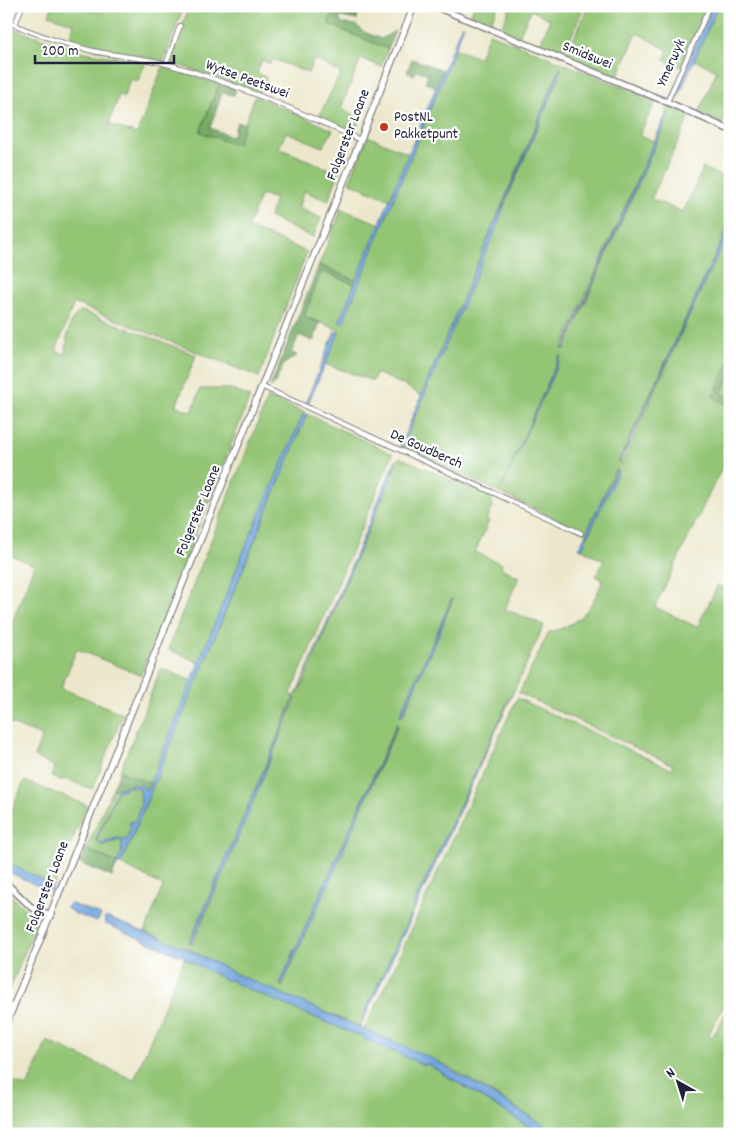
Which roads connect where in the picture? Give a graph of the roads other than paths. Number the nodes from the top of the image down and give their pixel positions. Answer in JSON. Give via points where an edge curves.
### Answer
{"nodes":[{"id":1,"x":22,"y":6,"type":"edge"},
{"id":2,"x":414,"y":6,"type":"edge"},
{"id":3,"x":434,"y":6,"type":"edge"},
{"id":4,"x":710,"y":6,"type":"edge"},
{"id":5,"x":6,"y":21,"type":"edge"},
{"id":6,"x":15,"y":25,"type":"junction"},
{"id":7,"x":180,"y":26,"type":"dead end"},
{"id":8,"x":166,"y":64,"type":"junction"},
{"id":9,"x":667,"y":102,"type":"junction"},
{"id":10,"x":730,"y":130,"type":"edge"},
{"id":11,"x":360,"y":140,"type":"junction"},
{"id":12,"x":263,"y":387,"type":"junction"},
{"id":13,"x":581,"y":533,"type":"dead end"},
{"id":14,"x":6,"y":883,"type":"edge"},
{"id":15,"x":51,"y":916,"type":"junction"},
{"id":16,"x":6,"y":1025,"type":"edge"}],
"edges":[{"from":1,"to":6,"type":"street"},
{"from":2,"to":11,"type":"main road","name":"Folgerster Loane"},
{"from":3,"to":9,"type":"street","name":"Smidswei"},
{"from":4,"to":9,"type":"street","name":"Ymerwyk"},
{"from":5,"to":6,"type":"street","name":"Wytse Peetswei"},
{"from":6,"to":8,"type":"street","name":"Wytse Peetswei","via":[[88,50]]},
{"from":7,"to":8,"type":"street"},
{"from":8,"to":11,"type":"street","name":"Wytse Peetswei","via":[[277,102]]},
{"from":9,"to":10,"type":"street","name":"Smidswei"},
{"from":11,"to":12,"type":"main road","name":"Folgerster Loane"},
{"from":12,"to":13,"type":"street","name":"De Goudberch"},
{"from":12,"to":15,"type":"main road","name":"Folgerster Loane"},
{"from":14,"to":15,"type":"street","via":[[31,907]]},
{"from":15,"to":16,"type":"main road","name":"Folgerster Loane"}]}
